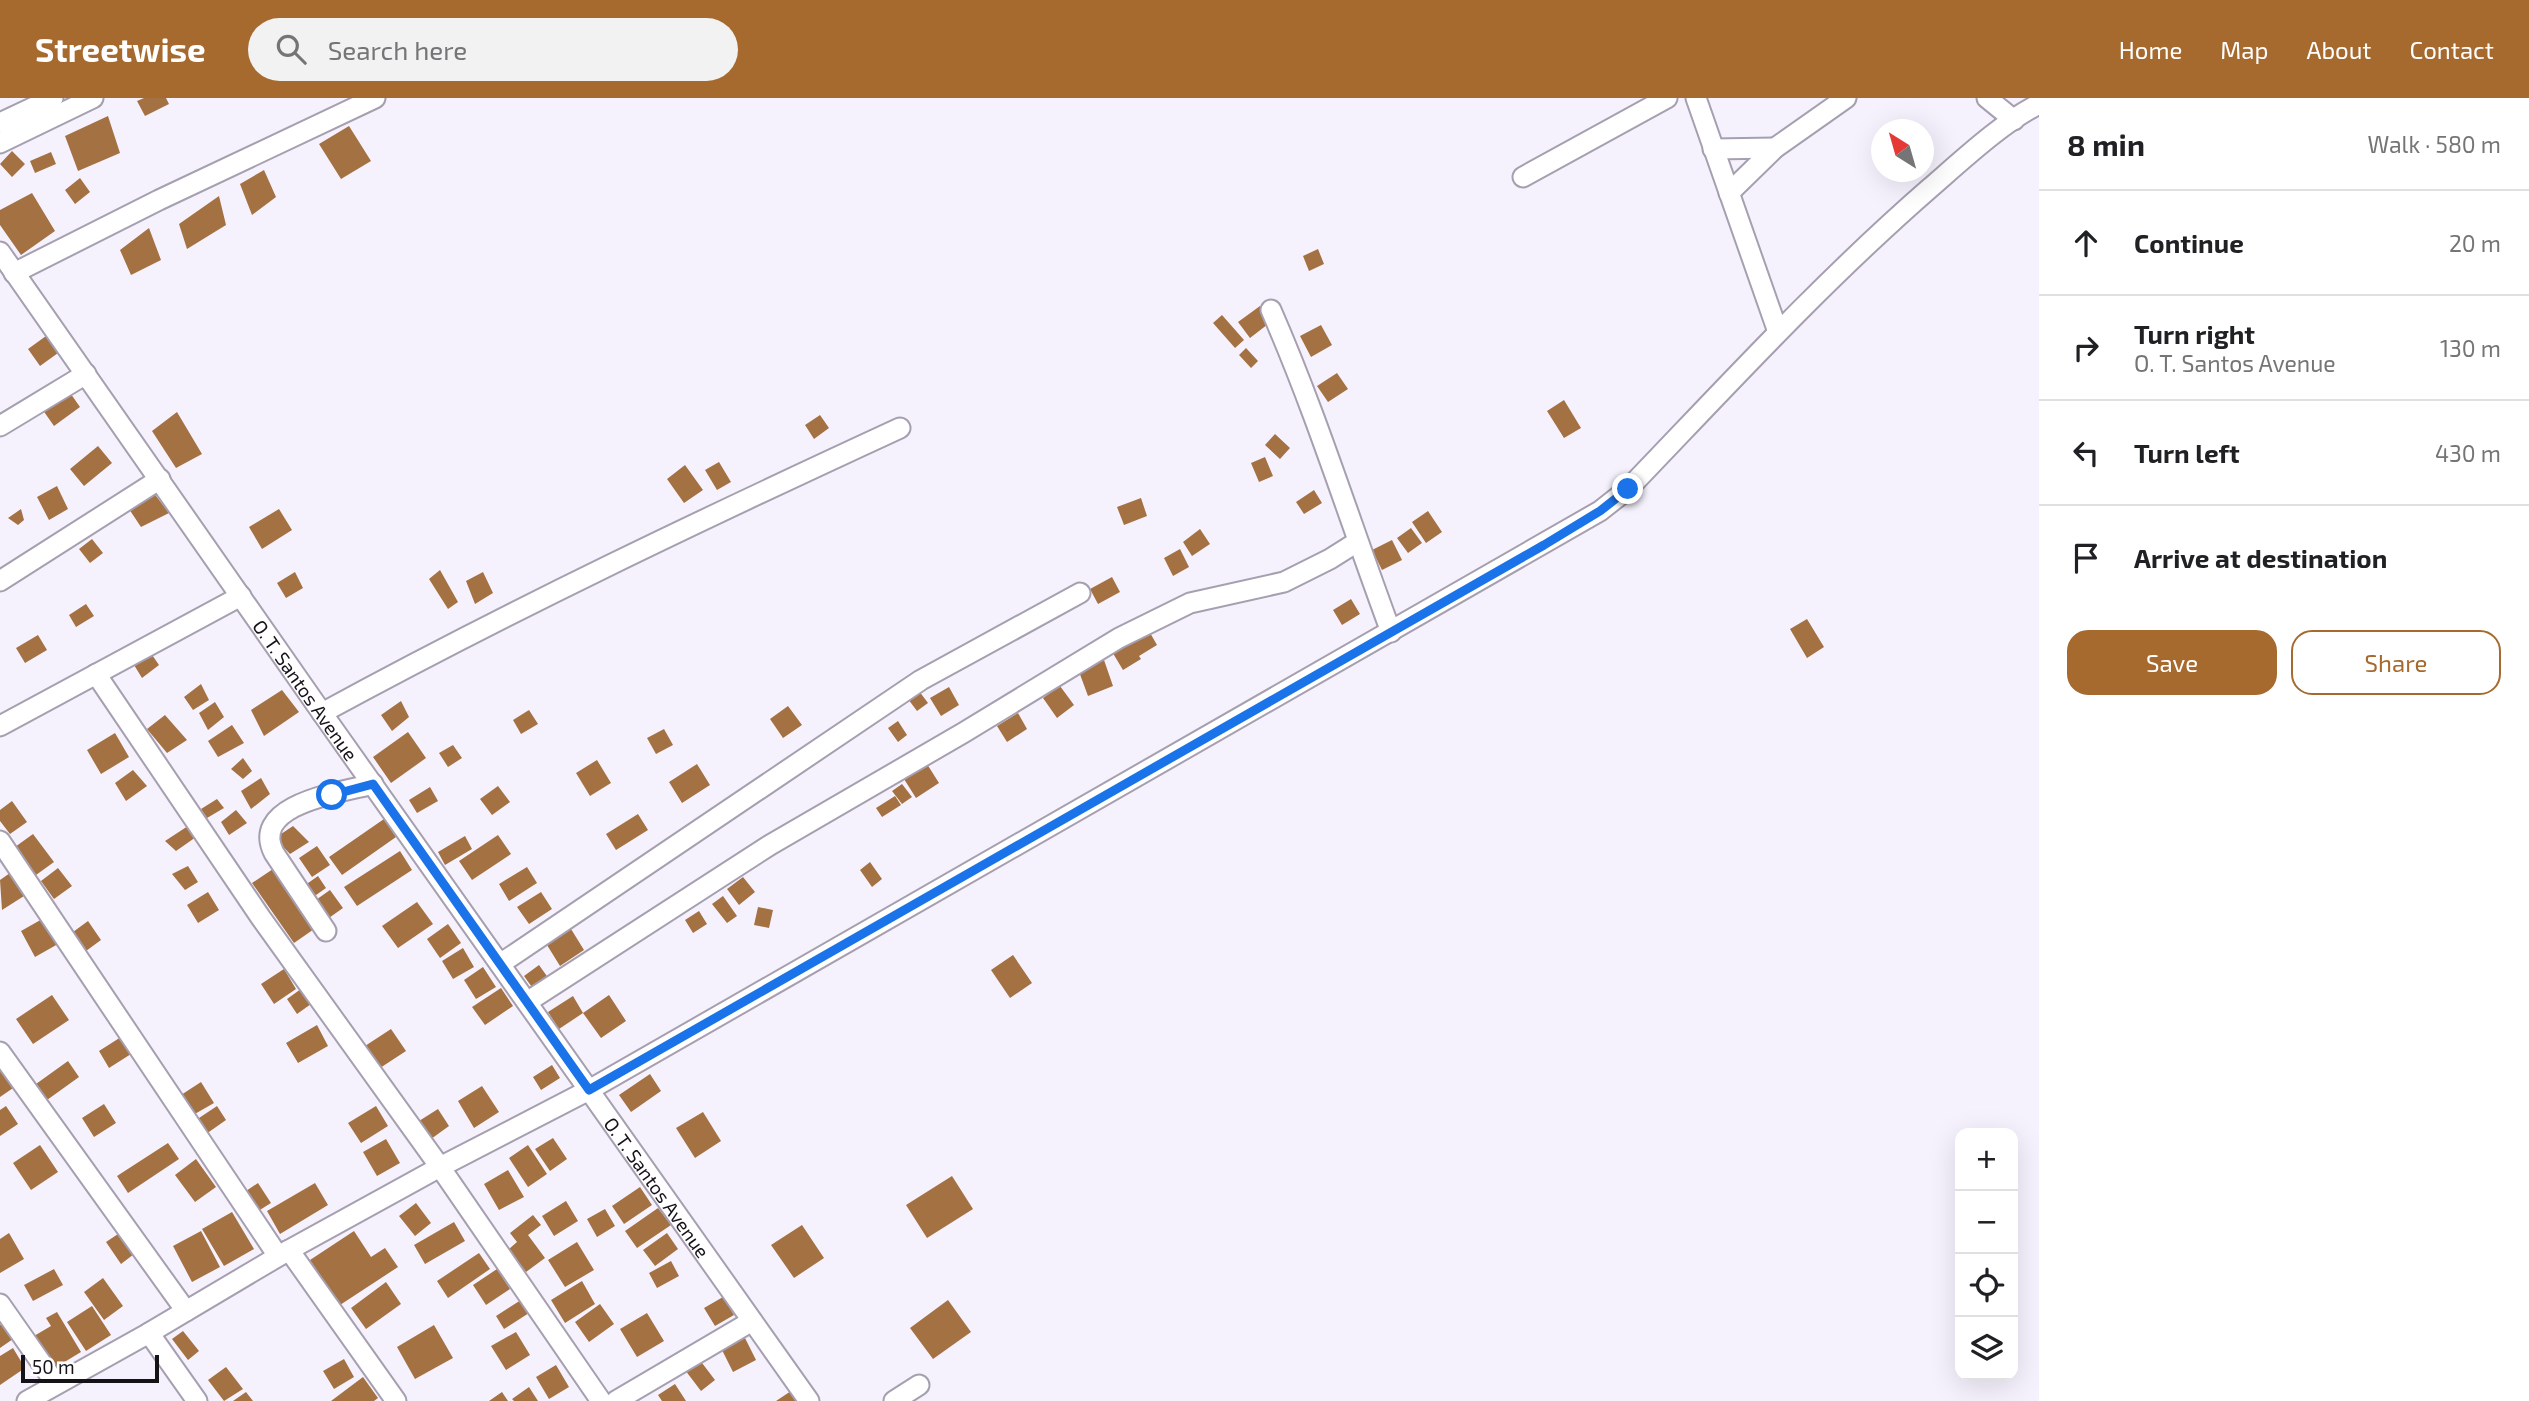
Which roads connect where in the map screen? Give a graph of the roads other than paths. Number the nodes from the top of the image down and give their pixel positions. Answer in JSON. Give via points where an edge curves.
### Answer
{"nodes":[{"id":1,"x":53,"y":98,"type":"edge"},
{"id":2,"x":93,"y":98,"type":"edge"},
{"id":3,"x":375,"y":98,"type":"edge"},
{"id":4,"x":1667,"y":98,"type":"edge"},
{"id":5,"x":1696,"y":98,"type":"edge"},
{"id":6,"x":1846,"y":98,"type":"edge"},
{"id":7,"x":1987,"y":98,"type":"edge"},
{"id":8,"x":2039,"y":104,"type":"edge"},
{"id":9,"x":2014,"y":120,"type":"junction"},
{"id":10,"x":0,"y":123,"type":"edge"},
{"id":11,"x":0,"y":143,"type":"edge"},
{"id":12,"x":1774,"y":148,"type":"junction"},
{"id":13,"x":1713,"y":149,"type":"junction"},
{"id":14,"x":1523,"y":177,"type":"dead end"},
{"id":15,"x":1729,"y":193,"type":"junction"},
{"id":16,"x":0,"y":252,"type":"edge"},
{"id":17,"x":14,"y":273,"type":"junction"},
{"id":18,"x":1271,"y":310,"type":"dead end"},
{"id":19,"x":1778,"y":332,"type":"junction"},
{"id":20,"x":86,"y":374,"type":"junction"},
{"id":21,"x":0,"y":426,"type":"edge"},
{"id":22,"x":900,"y":428,"type":"dead end"},
{"id":23,"x":160,"y":479,"type":"junction"},
{"id":24,"x":1357,"y":542,"type":"junction"},
{"id":25,"x":0,"y":581,"type":"edge"},
{"id":26,"x":1080,"y":593,"type":"dead end"},
{"id":27,"x":241,"y":596,"type":"junction"},
{"id":28,"x":1391,"y":632,"type":"junction"},
{"id":29,"x":96,"y":674,"type":"junction"},
{"id":30,"x":322,"y":713,"type":"junction"},
{"id":31,"x":0,"y":726,"type":"edge"},
{"id":32,"x":373,"y":784,"type":"junction"},
{"id":33,"x":0,"y":841,"type":"edge"},
{"id":34,"x":326,"y":931,"type":"dead end"},
{"id":35,"x":500,"y":964,"type":"junction"},
{"id":36,"x":527,"y":1002,"type":"junction"},
{"id":37,"x":0,"y":1052,"type":"edge"},
{"id":38,"x":589,"y":1090,"type":"junction"},
{"id":39,"x":440,"y":1167,"type":"junction"},
{"id":40,"x":283,"y":1253,"type":"junction"},
{"id":41,"x":0,"y":1304,"type":"edge"},
{"id":42,"x":186,"y":1311,"type":"junction"},
{"id":43,"x":752,"y":1321,"type":"junction"},
{"id":44,"x":149,"y":1333,"type":"junction"},
{"id":45,"x":55,"y":1384,"type":"junction"},
{"id":46,"x":919,"y":1385,"type":"dead end"},
{"id":47,"x":27,"y":1401,"type":"edge"},
{"id":48,"x":197,"y":1401,"type":"edge"},
{"id":49,"x":396,"y":1401,"type":"edge"},
{"id":50,"x":601,"y":1401,"type":"edge"},
{"id":51,"x":616,"y":1401,"type":"edge"},
{"id":52,"x":809,"y":1401,"type":"edge"},
{"id":53,"x":894,"y":1401,"type":"edge"}],
"edges":[{"from":1,"to":10,"type":"street"},
{"from":2,"to":11,"type":"street"},
{"from":3,"to":17,"type":"street"},
{"from":4,"to":14,"type":"street"},
{"from":5,"to":13,"type":"street"},
{"from":6,"to":12,"type":"street"},
{"from":7,"to":9,"type":"street"},
{"from":8,"to":9,"type":"street"},
{"from":9,"to":19,"type":"street","via":[[1877,234]]},
{"from":12,"to":13,"type":"street"},
{"from":12,"to":15,"type":"street"},
{"from":13,"to":15,"type":"street"},
{"from":15,"to":19,"type":"street"},
{"from":16,"to":17,"type":"street","name":"O. T. Santos Avenue"},
{"from":17,"to":20,"type":"street","name":"O. T. Santos Avenue"},
{"from":18,"to":24,"type":"street","via":[[1313,412]]},
{"from":19,"to":28,"type":"street","via":[[1613,501]]},
{"from":20,"to":21,"type":"street"},
{"from":20,"to":23,"type":"street","name":"O. T. Santos Avenue"},
{"from":22,"to":30,"type":"street","via":[[617,561]]},
{"from":23,"to":25,"type":"street"},
{"from":23,"to":27,"type":"street","name":"O. T. Santos Avenue"},
{"from":24,"to":28,"type":"street"},
{"from":24,"to":36,"type":"street","via":[[1284,582],[1190,603],[1119,638],[770,845]]},
{"from":26,"to":35,"type":"street","via":[[921,680]]},
{"from":27,"to":29,"type":"street"},
{"from":27,"to":30,"type":"street","name":"O. T. Santos Avenue"},
{"from":28,"to":38,"type":"street"},
{"from":29,"to":31,"type":"street"},
{"from":29,"to":39,"type":"street","via":[[261,918]]},
{"from":30,"to":32,"type":"street","name":"O. T. Santos Avenue"},
{"from":32,"to":34,"type":"street","via":[[301,803],[286,811],[270,831],[274,853]]},
{"from":32,"to":35,"type":"street","name":"O. T. Santos Avenue"},
{"from":33,"to":40,"type":"street"},
{"from":35,"to":36,"type":"street","name":"O. T. Santos Avenue"},
{"from":36,"to":38,"type":"street","name":"O. T. Santos Avenue"},
{"from":37,"to":42,"type":"street"},
{"from":38,"to":39,"type":"street"},
{"from":38,"to":43,"type":"street","name":"O. T. Santos Avenue"},
{"from":39,"to":40,"type":"street"},
{"from":39,"to":50,"type":"street"},
{"from":40,"to":42,"type":"street"},
{"from":40,"to":49,"type":"street"},
{"from":41,"to":45,"type":"street"},
{"from":42,"to":44,"type":"street"},
{"from":43,"to":51,"type":"street"},
{"from":43,"to":52,"type":"street","name":"O. T. Santos Avenue"},
{"from":44,"to":45,"type":"street"},
{"from":44,"to":48,"type":"street"},
{"from":45,"to":47,"type":"street"},
{"from":46,"to":53,"type":"street"}]}
